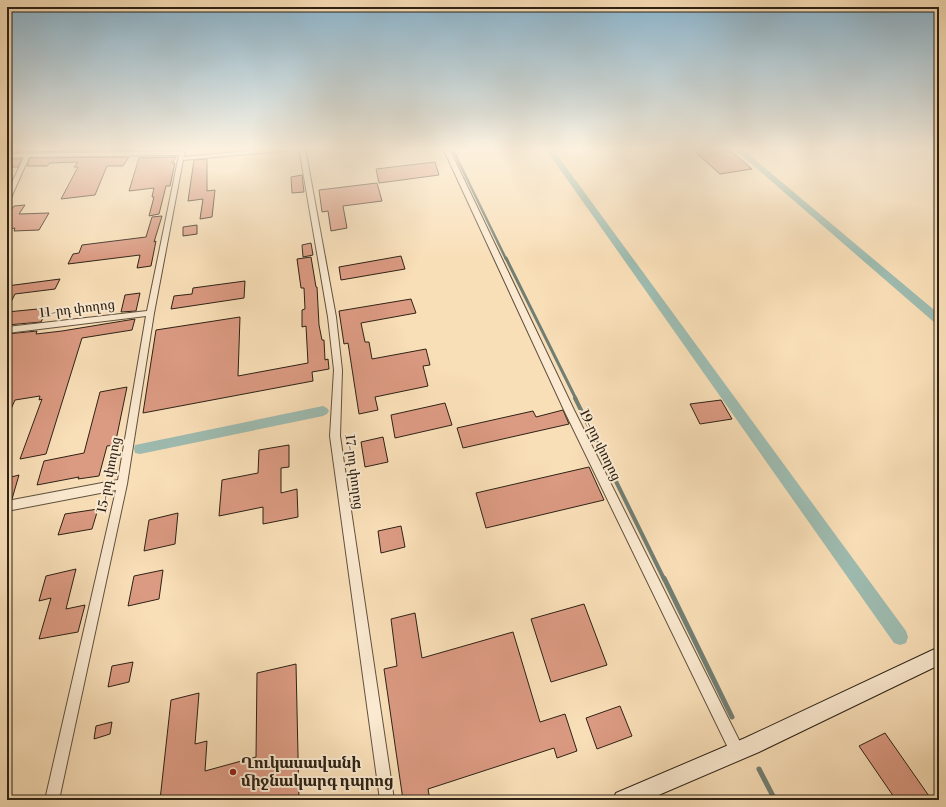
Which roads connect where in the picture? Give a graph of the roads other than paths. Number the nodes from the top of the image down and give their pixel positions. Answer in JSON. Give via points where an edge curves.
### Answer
{"nodes":[{"id":1,"x":13,"y":186,"type":"edge"},
{"id":2,"x":176,"y":186,"type":"edge"},
{"id":3,"x":309,"y":186,"type":"edge"},
{"id":4,"x":464,"y":186,"type":"edge"},
{"id":5,"x":7,"y":199,"type":"edge"},
{"id":6,"x":150,"y":313,"type":"junction"},
{"id":7,"x":7,"y":330,"type":"edge"},
{"id":8,"x":122,"y":484,"type":"junction"},
{"id":9,"x":7,"y":506,"type":"edge"},
{"id":10,"x":939,"y":656,"type":"edge"},
{"id":11,"x":744,"y":748,"type":"junction"},
{"id":12,"x":52,"y":800,"type":"edge"},
{"id":13,"x":387,"y":800,"type":"edge"},
{"id":14,"x":623,"y":800,"type":"edge"}],
"edges":[{"from":1,"to":5,"type":"street"},
{"from":2,"to":6,"type":"street","name":"15-րդ փողոց"},
{"from":3,"to":13,"type":"street","name":"17-րդ փողոց","via":[[332,317],[338,370],[336,436]]},
{"from":4,"to":11,"type":"street","name":"19-րդ փողոց","via":[[569,410]]},
{"from":6,"to":7,"type":"street","name":"11-րդ փողոց"},
{"from":6,"to":8,"type":"street","name":"15-րդ փողոց"},
{"from":8,"to":9,"type":"street"},
{"from":8,"to":12,"type":"street","name":"15-րդ փողոց"},
{"from":10,"to":11,"type":"main road"},
{"from":11,"to":14,"type":"main road"}]}
